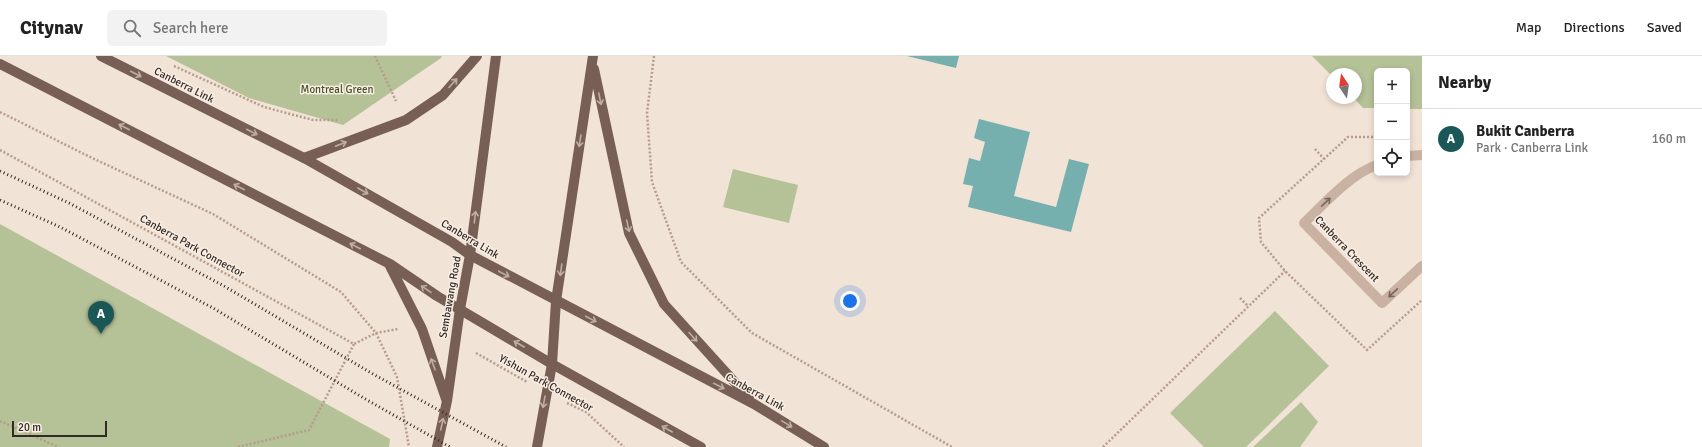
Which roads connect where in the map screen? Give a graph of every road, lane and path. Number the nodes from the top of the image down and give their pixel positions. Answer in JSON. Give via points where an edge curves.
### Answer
{"nodes":[{"id":1,"x":101,"y":56,"type":"edge"},
{"id":2,"x":375,"y":56,"type":"edge"},
{"id":3,"x":477,"y":56,"type":"edge"},
{"id":4,"x":496,"y":56,"type":"edge"},
{"id":5,"x":654,"y":56,"type":"edge"},
{"id":6,"x":593,"y":59,"type":"edge"},
{"id":7,"x":0,"y":64,"type":"edge"},
{"id":8,"x":173,"y":66,"type":"dead end"},
{"id":9,"x":398,"y":104,"type":"dead end"},
{"id":10,"x":0,"y":112,"type":"edge"},
{"id":11,"x":344,"y":120,"type":"dead end"},
{"id":12,"x":1315,"y":149,"type":"dead end"},
{"id":13,"x":0,"y":150,"type":"edge"},
{"id":14,"x":1422,"y":155,"type":"edge"},
{"id":15,"x":1410,"y":156,"type":"edge"},
{"id":16,"x":304,"y":158,"type":"junction"},
{"id":17,"x":1324,"y":159,"type":"dead end"},
{"id":18,"x":1374,"y":166,"type":"edge"},
{"id":19,"x":470,"y":255,"type":"junction"},
{"id":20,"x":390,"y":264,"type":"junction"},
{"id":21,"x":1422,"y":266,"type":"edge"},
{"id":22,"x":1285,"y":271,"type":"dead end"},
{"id":23,"x":1240,"y":298,"type":"dead end"},
{"id":24,"x":556,"y":301,"type":"junction"},
{"id":25,"x":1248,"y":306,"type":"junction"},
{"id":26,"x":460,"y":309,"type":"junction"},
{"id":27,"x":376,"y":334,"type":"junction"},
{"id":28,"x":455,"y":341,"type":"junction"},
{"id":29,"x":354,"y":344,"type":"junction"},
{"id":30,"x":552,"y":364,"type":"junction"},
{"id":31,"x":546,"y":393,"type":"junction"},
{"id":32,"x":447,"y":401,"type":"junction"},
{"id":33,"x":754,"y":404,"type":"junction"},
{"id":34,"x":0,"y":421,"type":"edge"},
{"id":35,"x":58,"y":447,"type":"edge"},
{"id":36,"x":238,"y":447,"type":"edge"},
{"id":37,"x":409,"y":447,"type":"edge"},
{"id":38,"x":437,"y":447,"type":"edge"},
{"id":39,"x":537,"y":447,"type":"edge"},
{"id":40,"x":624,"y":447,"type":"edge"},
{"id":41,"x":701,"y":447,"type":"edge"},
{"id":42,"x":824,"y":447,"type":"edge"},
{"id":43,"x":952,"y":447,"type":"edge"},
{"id":44,"x":1103,"y":447,"type":"edge"}],
"edges":[{"from":1,"to":16,"type":"main road","name":"Canberra Link","one_way":true},
{"from":2,"to":9,"type":"path"},
{"from":16,"to":3,"type":"main road","one_way":true,"via":[[406,120],[443,95]]},
{"from":19,"to":4,"type":"main road","name":"Sembawang Road","one_way":true},
{"from":5,"to":43,"type":"path","via":[[647,113],[652,182],[681,262],[752,333]]},
{"from":6,"to":24,"type":"main road","one_way":true},
{"from":6,"to":33,"type":"main road","one_way":true,"via":[[629,233],[664,304]]},
{"from":20,"to":7,"type":"main road","one_way":true},
{"from":8,"to":11,"type":"path","via":[[264,107],[313,120]]},
{"from":10,"to":27,"type":"path","via":[[213,214],[341,292]]},
{"from":12,"to":17,"type":"path"},
{"from":13,"to":29,"type":"path","name":"Canberra Park Connector"},
{"from":14,"to":15,"type":"street"},
{"from":16,"to":19,"type":"main road","name":"Canberra Link","one_way":true,"via":[[452,242]]},
{"from":21,"to":18,"type":"street","name":"Canberra Crescent","one_way":true,"via":[[1382,303],[1304,223],[1365,169]]},
{"from":19,"to":24,"type":"main road","name":"Canberra Link","one_way":true},
{"from":19,"to":26,"type":"main road","name":"Sembawang Road"},
{"from":26,"to":20,"type":"main road","one_way":true},
{"from":32,"to":20,"type":"main road","one_way":true,"via":[[422,329]]},
{"from":22,"to":25,"type":"path"},
{"from":23,"to":25,"type":"path"},
{"from":24,"to":30,"type":"main road"},
{"from":24,"to":33,"type":"main road","name":"Canberra Link","one_way":true},
{"from":25,"to":44,"type":"path"},
{"from":26,"to":28,"type":"main road","name":"Sembawang Road"},
{"from":30,"to":26,"type":"main road","one_way":true},
{"from":27,"to":29,"type":"path"},
{"from":27,"to":37,"type":"path","via":[[397,377]]},
{"from":28,"to":31,"type":"path","name":"Yishun Park Connector"},
{"from":28,"to":32,"type":"main road","name":"Sembawang Road"},
{"from":29,"to":36,"type":"path","via":[[309,430]]},
{"from":30,"to":31,"type":"main road"},
{"from":41,"to":30,"type":"main road","one_way":true},
{"from":31,"to":39,"type":"main road","one_way":true},
{"from":31,"to":40,"type":"path","name":"Yishun Park Connector","via":[[586,412]]},
{"from":38,"to":32,"type":"main road","name":"Sembawang Road","one_way":true},
{"from":33,"to":42,"type":"main road","name":"Canberra Link","one_way":true},
{"from":34,"to":35,"type":"path"}]}
